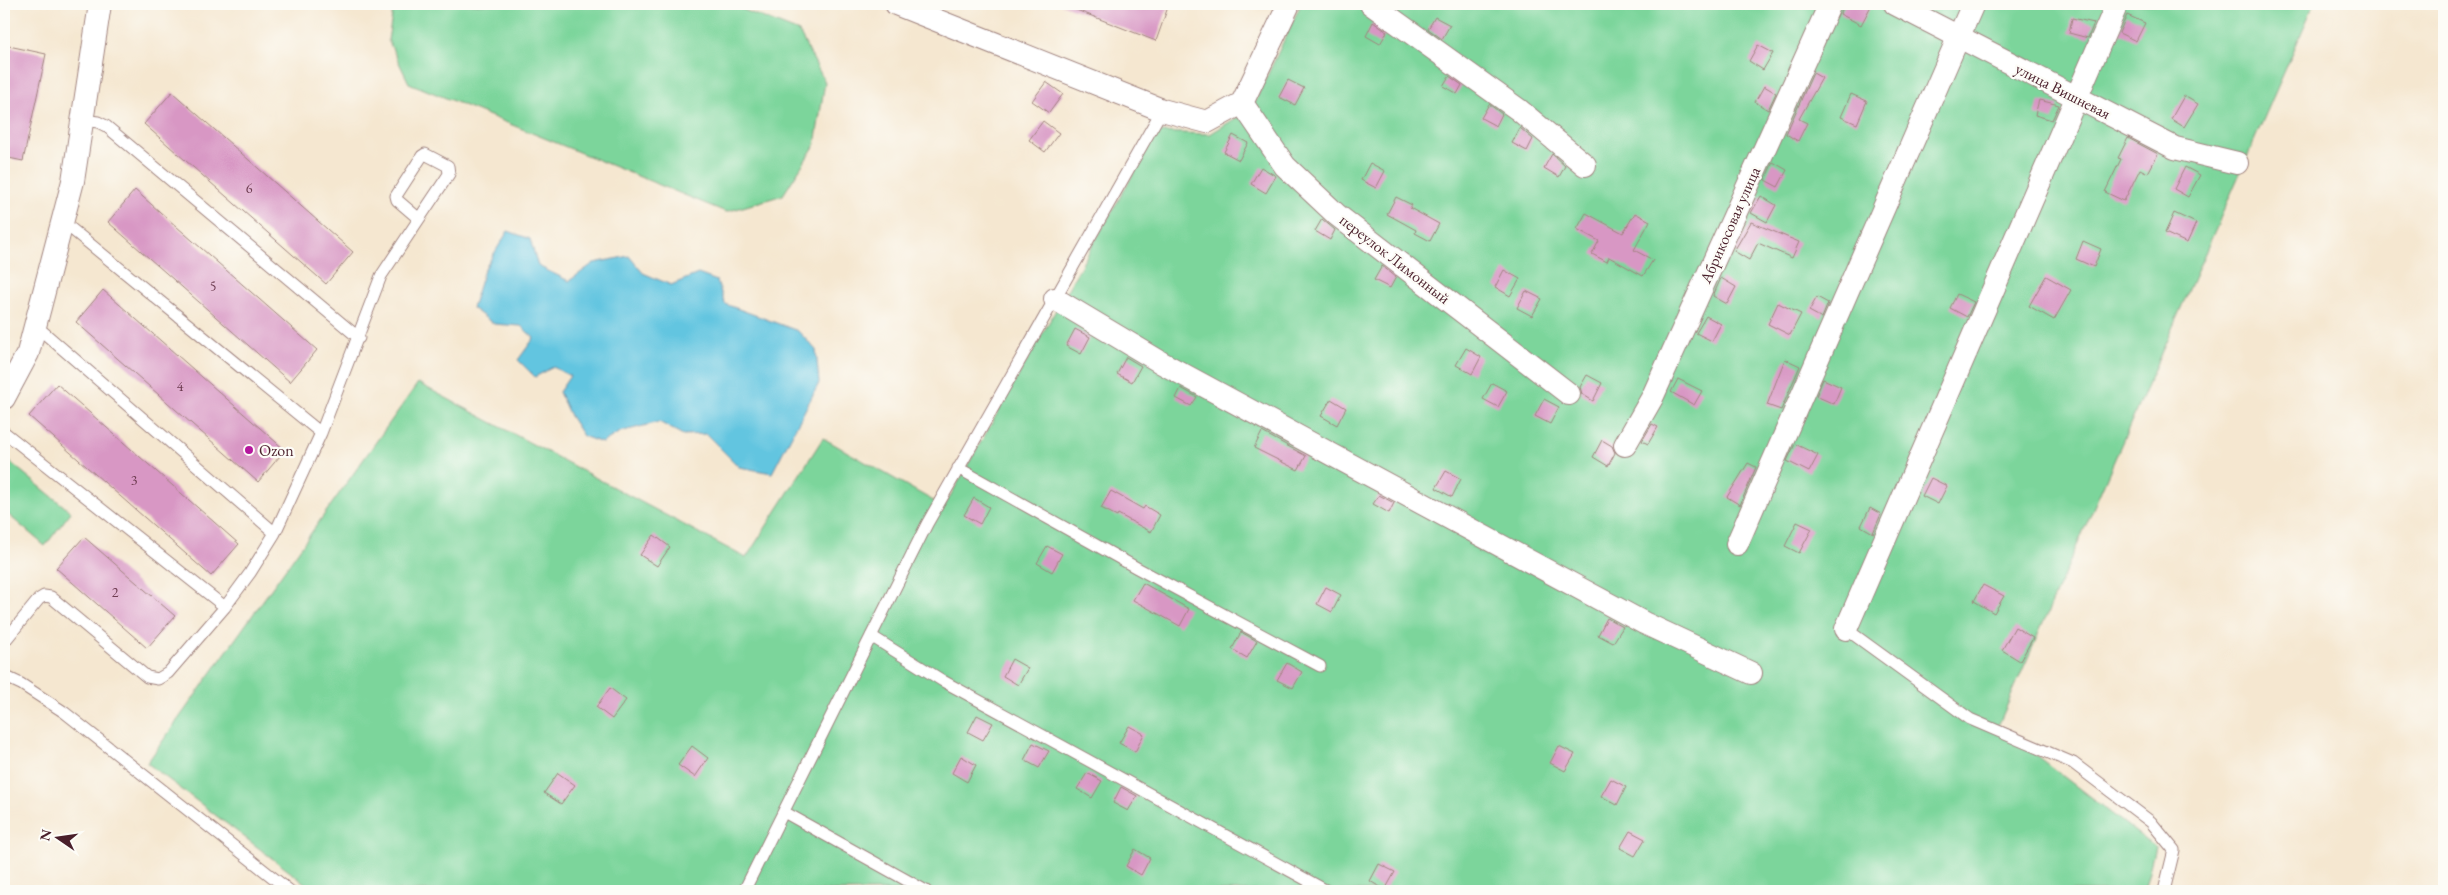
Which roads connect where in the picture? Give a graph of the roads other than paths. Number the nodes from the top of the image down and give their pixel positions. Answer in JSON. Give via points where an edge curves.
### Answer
{"nodes":[{"id":1,"x":100,"y":4,"type":"edge"},
{"id":2,"x":896,"y":4,"type":"edge"},
{"id":3,"x":1289,"y":4,"type":"edge"},
{"id":4,"x":1371,"y":4,"type":"edge"},
{"id":5,"x":1830,"y":4,"type":"edge"},
{"id":6,"x":1896,"y":4,"type":"edge"},
{"id":7,"x":1973,"y":4,"type":"edge"},
{"id":8,"x":2117,"y":4,"type":"edge"},
{"id":9,"x":1959,"y":36,"type":"junction"},
{"id":10,"x":2075,"y":97,"type":"junction"},
{"id":11,"x":1242,"y":103,"type":"junction"},
{"id":12,"x":1162,"y":110,"type":"junction"},
{"id":13,"x":82,"y":120,"type":"junction"},
{"id":14,"x":2237,"y":163,"type":"dead end"},
{"id":15,"x":1585,"y":165,"type":"dead end"},
{"id":16,"x":418,"y":218,"type":"junction"},
{"id":17,"x":62,"y":222,"type":"junction"},
{"id":18,"x":1055,"y":299,"type":"junction"},
{"id":19,"x":35,"y":326,"type":"junction"},
{"id":20,"x":359,"y":338,"type":"junction"},
{"id":21,"x":1569,"y":394,"type":"dead end"},
{"id":22,"x":4,"y":398,"type":"edge"},
{"id":23,"x":4,"y":432,"type":"edge"},
{"id":24,"x":321,"y":433,"type":"junction"},
{"id":25,"x":1624,"y":445,"type":"dead end"},
{"id":26,"x":958,"y":468,"type":"junction"},
{"id":27,"x":275,"y":533,"type":"junction"},
{"id":28,"x":1737,"y":544,"type":"dead end"},
{"id":29,"x":225,"y":607,"type":"junction"},
{"id":30,"x":1846,"y":629,"type":"joint"},
{"id":31,"x":871,"y":636,"type":"junction"},
{"id":32,"x":4,"y":642,"type":"edge"},
{"id":33,"x":1320,"y":666,"type":"dead end"},
{"id":34,"x":1751,"y":673,"type":"dead end"},
{"id":35,"x":4,"y":676,"type":"edge"},
{"id":36,"x":784,"y":812,"type":"junction"},
{"id":37,"x":290,"y":891,"type":"edge"},
{"id":38,"x":744,"y":891,"type":"edge"},
{"id":39,"x":926,"y":891,"type":"edge"},
{"id":40,"x":1327,"y":891,"type":"edge"},
{"id":41,"x":2164,"y":891,"type":"edge"}],
"edges":[{"from":1,"to":13,"type":"street"},
{"from":2,"to":12,"type":"street"},
{"from":3,"to":11,"type":"street"},
{"from":4,"to":15,"type":"street","via":[[1519,110]]},
{"from":5,"to":25,"type":"street","name":"Абрикосовая улица","via":[[1652,398]]},
{"from":6,"to":9,"type":"street","name":"улица Вишневая"},
{"from":7,"to":9,"type":"street"},
{"from":8,"to":10,"type":"street"},
{"from":9,"to":10,"type":"street","name":"улица Вишневая"},
{"from":9,"to":28,"type":"street"},
{"from":10,"to":14,"type":"street","name":"улица Вишневая","via":[[2175,148]]},
{"from":10,"to":30,"type":"street"},
{"from":11,"to":12,"type":"street","via":[[1207,122]]},
{"from":11,"to":21,"type":"street","name":"переулок Лимонный","via":[[1285,166],[1337,215]]},
{"from":12,"to":18,"type":"lane"},
{"from":13,"to":17,"type":"street","via":[[73,182]]},
{"from":13,"to":20,"type":"lane","via":[[106,126]]},
{"from":16,"to":16,"type":"lane","via":[[396,196],[425,154],[450,170]]},
{"from":16,"to":20,"type":"lane","via":[[381,276]]},
{"from":17,"to":19,"type":"street"},
{"from":17,"to":24,"type":"lane"},
{"from":18,"to":26,"type":"lane"},
{"from":18,"to":34,"type":"street","via":[[1162,363],[1644,624]]},
{"from":19,"to":22,"type":"street","via":[[28,353]]},
{"from":19,"to":27,"type":"lane"},
{"from":20,"to":24,"type":"lane"},
{"from":23,"to":29,"type":"lane"},
{"from":24,"to":27,"type":"lane"},
{"from":26,"to":31,"type":"lane"},
{"from":26,"to":33,"type":"lane"},
{"from":27,"to":29,"type":"lane"},
{"from":29,"to":32,"type":"lane","via":[[168,673],[158,679],[147,677],[51,597],[39,599]]},
{"from":30,"to":41,"type":"lane","via":[[1970,719],[2073,763],[2151,822],[2174,850]]},
{"from":31,"to":36,"type":"lane"},
{"from":31,"to":40,"type":"lane","via":[[943,681]]},
{"from":35,"to":37,"type":"lane","via":[[64,712]]},
{"from":36,"to":38,"type":"lane"},
{"from":36,"to":39,"type":"lane"}]}
